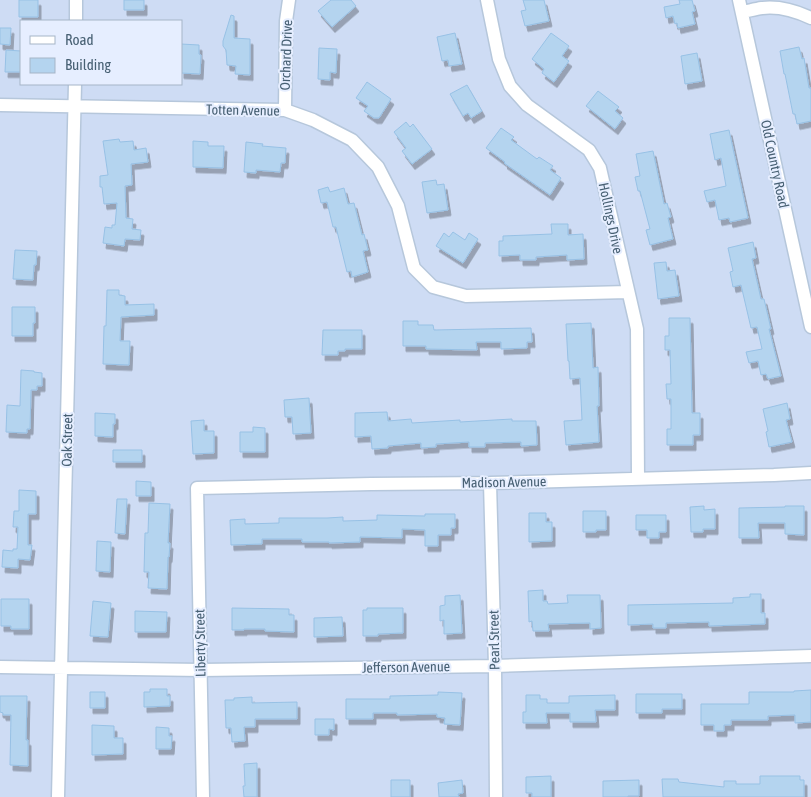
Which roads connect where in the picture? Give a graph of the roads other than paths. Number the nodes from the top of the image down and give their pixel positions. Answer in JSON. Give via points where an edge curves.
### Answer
{"nodes":[{"id":1,"x":76,"y":0,"type":"edge"},
{"id":2,"x":289,"y":0,"type":"edge"},
{"id":3,"x":486,"y":0,"type":"edge"},
{"id":4,"x":740,"y":6,"type":"edge"},
{"id":5,"x":811,"y":18,"type":"edge"},
{"id":6,"x":76,"y":20,"type":"edge"},
{"id":7,"x":75,"y":85,"type":"edge"},
{"id":8,"x":0,"y":105,"type":"edge"},
{"id":9,"x":74,"y":107,"type":"junction"},
{"id":10,"x":285,"y":110,"type":"junction"},
{"id":11,"x":628,"y":292,"type":"junction"},
{"id":12,"x":811,"y":324,"type":"edge"},
{"id":13,"x":811,"y":473,"type":"edge"},
{"id":14,"x":638,"y":479,"type":"junction"},
{"id":15,"x":490,"y":483,"type":"junction"},
{"id":16,"x":198,"y":488,"type":"joint"},
{"id":17,"x":811,"y":656,"type":"edge"},
{"id":18,"x":0,"y":666,"type":"edge"},
{"id":19,"x":495,"y":666,"type":"junction"},
{"id":20,"x":62,"y":668,"type":"junction"},
{"id":21,"x":201,"y":670,"type":"junction"},
{"id":22,"x":58,"y":797,"type":"edge"},
{"id":23,"x":203,"y":797,"type":"edge"},
{"id":24,"x":496,"y":797,"type":"edge"}],
"edges":[{"from":1,"to":6,"type":"street"},
{"from":2,"to":10,"type":"street","name":"Orchard Drive"},
{"from":3,"to":11,"type":"street","name":"Hollings Drive","via":[[499,59],[510,86],[527,105],[589,150],[600,168]]},
{"from":4,"to":5,"type":"street","via":[[782,9]]},
{"from":4,"to":12,"type":"street","name":"Old Country Road"},
{"from":7,"to":9,"type":"street","name":"Oak Street"},
{"from":8,"to":9,"type":"street","name":"Totten Avenue"},
{"from":9,"to":10,"type":"street","name":"Totten Avenue"},
{"from":9,"to":20,"type":"street","name":"Oak Street"},
{"from":10,"to":11,"type":"street","name":"Totten Avenue","via":[[352,140],[378,167],[398,206],[414,268],[433,287],[466,296]]},
{"from":11,"to":14,"type":"street","name":"Hollings Drive","via":[[637,329]]},
{"from":13,"to":14,"type":"street","name":"Madison Avenue"},
{"from":14,"to":15,"type":"street","name":"Madison Avenue"},
{"from":15,"to":16,"type":"street","name":"Madison Avenue"},
{"from":15,"to":19,"type":"street","name":"Pearl Street"},
{"from":16,"to":21,"type":"street","name":"Liberty Street"},
{"from":17,"to":19,"type":"street","name":"Jefferson Avenue"},
{"from":18,"to":20,"type":"street","name":"Jefferson Avenue"},
{"from":19,"to":21,"type":"street","name":"Jefferson Avenue"},
{"from":19,"to":24,"type":"street","name":"Pearl Street"},
{"from":20,"to":21,"type":"street","name":"Jefferson Avenue"},
{"from":20,"to":22,"type":"street","name":"Oak Street"},
{"from":21,"to":23,"type":"street","name":"Liberty Street"}]}
